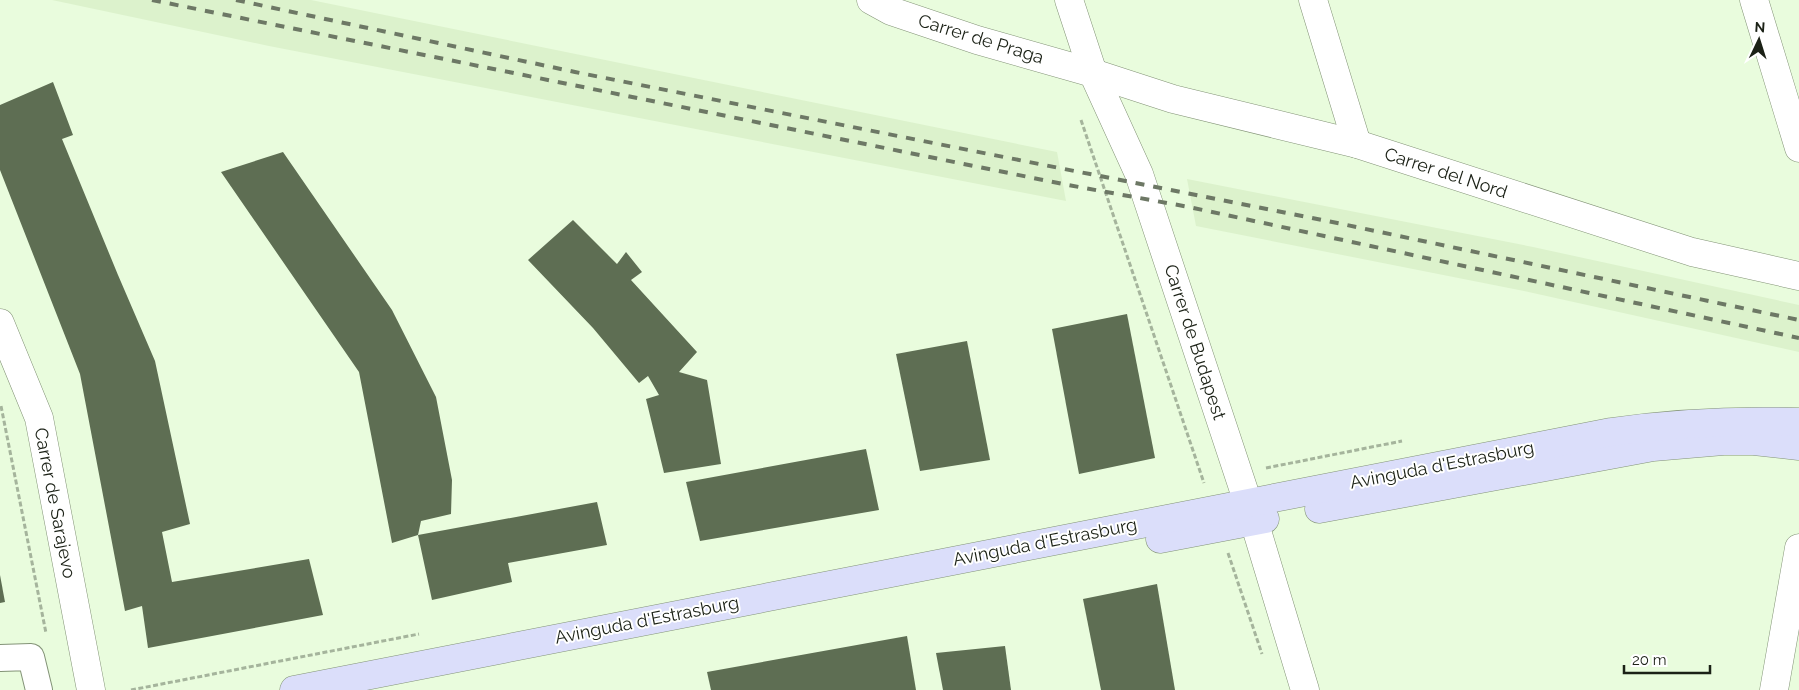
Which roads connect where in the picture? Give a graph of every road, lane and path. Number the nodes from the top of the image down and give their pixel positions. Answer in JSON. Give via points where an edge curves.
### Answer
{"nodes":[{"id":1,"x":871,"y":0,"type":"edge"},
{"id":2,"x":1069,"y":0,"type":"edge"},
{"id":3,"x":1313,"y":0,"type":"edge"},
{"id":4,"x":1754,"y":0,"type":"edge"},
{"id":5,"x":1093,"y":73,"type":"junction"},
{"id":6,"x":1080,"y":119,"type":"dead end"},
{"id":7,"x":1358,"y":144,"type":"junction"},
{"id":8,"x":1799,"y":148,"type":"edge"},
{"id":9,"x":1799,"y":276,"type":"edge"},
{"id":10,"x":0,"y":323,"type":"edge"},
{"id":11,"x":0,"y":400,"type":"edge"},
{"id":12,"x":1799,"y":422,"type":"edge"},
{"id":13,"x":1799,"y":446,"type":"edge"},
{"id":14,"x":1250,"y":512,"type":"junction"},
{"id":15,"x":1216,"y":519,"type":"junction"},
{"id":16,"x":1799,"y":548,"type":"edge"},
{"id":17,"x":48,"y":642,"type":"dead end"},
{"id":18,"x":0,"y":658,"type":"edge"},
{"id":19,"x":1265,"y":663,"type":"dead end"},
{"id":20,"x":39,"y":690,"type":"edge"},
{"id":21,"x":91,"y":690,"type":"edge"},
{"id":22,"x":294,"y":690,"type":"edge"},
{"id":23,"x":376,"y":690,"type":"edge"},
{"id":24,"x":1305,"y":690,"type":"edge"},
{"id":25,"x":1774,"y":690,"type":"edge"}],
"edges":[{"from":1,"to":5,"type":"street","name":"Carrer de Praga","via":[[891,11],[977,40]]},
{"from":2,"to":5,"type":"street","name":"Carrer de Budapest"},
{"from":3,"to":7,"type":"street"},
{"from":4,"to":8,"type":"street"},
{"from":5,"to":7,"type":"street","name":"Carrer del Nord","via":[[1173,99]]},
{"from":5,"to":14,"type":"street","name":"Carrer de Budapest","via":[[1139,174]]},
{"from":6,"to":15,"type":"path"},
{"from":7,"to":9,"type":"street","name":"Carrer del Nord","via":[[1692,252]]},
{"from":10,"to":21,"type":"street","name":"Carrer de Sarajevo","via":[[39,418]]},
{"from":11,"to":17,"type":"path"},
{"from":12,"to":14,"type":"main road","name":"Avinguda d'Estrasburg","via":[[1716,422],[1628,430]]},
{"from":13,"to":14,"type":"main road","name":"Avinguda d'Estrasburg","via":[[1723,441],[1653,447]]},
{"from":14,"to":15,"type":"main road","name":"Avinguda d'Estrasburg"},
{"from":14,"to":24,"type":"street","name":"Carrer de Budapest"},
{"from":15,"to":19,"type":"path"},
{"from":15,"to":22,"type":"main road","name":"Avinguda d'Estrasburg"},
{"from":15,"to":23,"type":"main road","name":"Avinguda d'Estrasburg"},
{"from":16,"to":25,"type":"street"},
{"from":18,"to":20,"type":"street","via":[[31,657]]}]}
